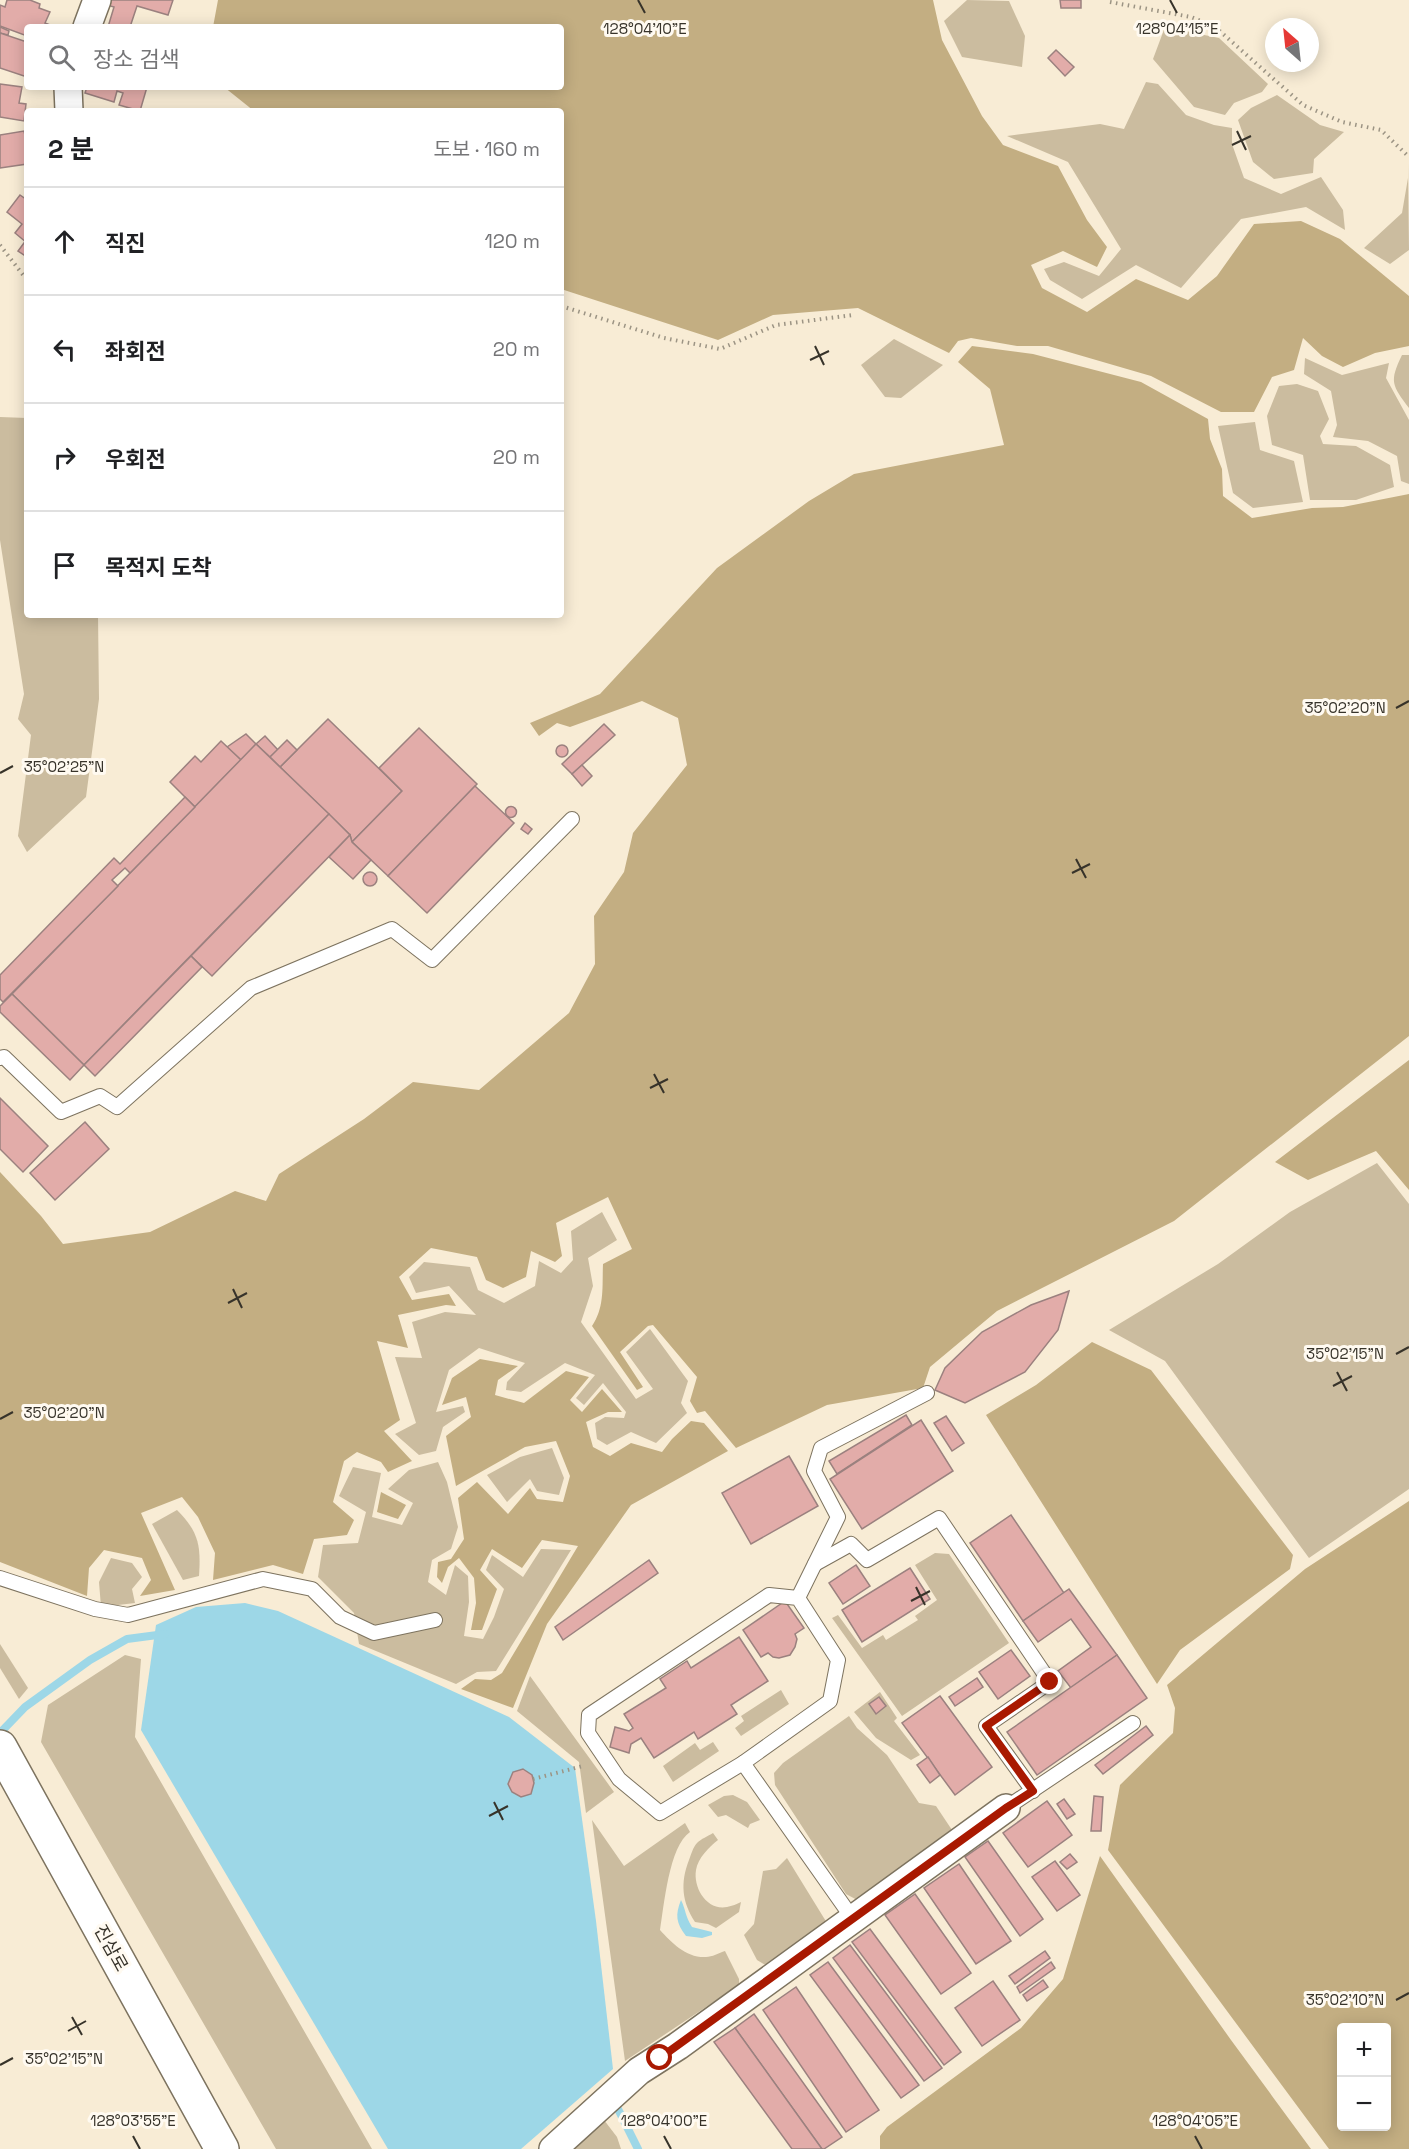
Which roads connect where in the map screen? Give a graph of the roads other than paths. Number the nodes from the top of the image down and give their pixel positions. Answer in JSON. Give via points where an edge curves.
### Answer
{"nodes":[{"id":1,"x":97,"y":0,"type":"edge"},
{"id":2,"x":88,"y":24,"type":"edge"},
{"id":3,"x":68,"y":90,"type":"edge"},
{"id":4,"x":69,"y":108,"type":"edge"},
{"id":5,"x":572,"y":819,"type":"dead end"},
{"id":6,"x":0,"y":1058,"type":"edge"},
{"id":7,"x":927,"y":1393,"type":"dead end"},
{"id":8,"x":814,"y":1564,"type":"junction"},
{"id":9,"x":0,"y":1578,"type":"edge"},
{"id":10,"x":798,"y":1598,"type":"junction"},
{"id":11,"x":435,"y":1620,"type":"dead end"},
{"id":12,"x":1133,"y":1723,"type":"dead end"},
{"id":13,"x":5,"y":1756,"type":"edge"},
{"id":14,"x":743,"y":1762,"type":"junction"},
{"id":15,"x":1033,"y":1791,"type":"junction"},
{"id":16,"x":1006,"y":1808,"type":"joint"},
{"id":17,"x":853,"y":1919,"type":"junction"},
{"id":18,"x":222,"y":2149,"type":"edge"},
{"id":19,"x":553,"y":2149,"type":"edge"}],
"edges":[{"from":1,"to":2,"type":"street"},
{"from":3,"to":4,"type":"street"},
{"from":5,"to":6,"type":"lane","via":[[432,960],[392,929],[251,987],[117,1107],[100,1096],[61,1112],[4,1057]]},
{"from":7,"to":8,"type":"lane","via":[[821,1449],[814,1471],[838,1517]]},
{"from":8,"to":10,"type":"lane"},
{"from":8,"to":15,"type":"lane","via":[[851,1544],[867,1560],[939,1518],[1050,1682],[986,1726]]},
{"from":9,"to":11,"type":"lane","via":[[95,1610],[128,1615],[263,1580],[312,1589],[340,1617],[374,1633]]},
{"from":10,"to":14,"type":"lane","via":[[838,1660],[830,1701]]},
{"from":10,"to":14,"type":"lane","via":[[769,1595],[590,1715],[588,1733],[619,1779],[660,1813]]},
{"from":12,"to":15,"type":"lane"},
{"from":13,"to":18,"type":"street","name":"진삼로"},
{"from":14,"to":17,"type":"lane"},
{"from":15,"to":16,"type":"lane"},
{"from":16,"to":17,"type":"street"},
{"from":17,"to":19,"type":"street","via":[[639,2071]]}]}
